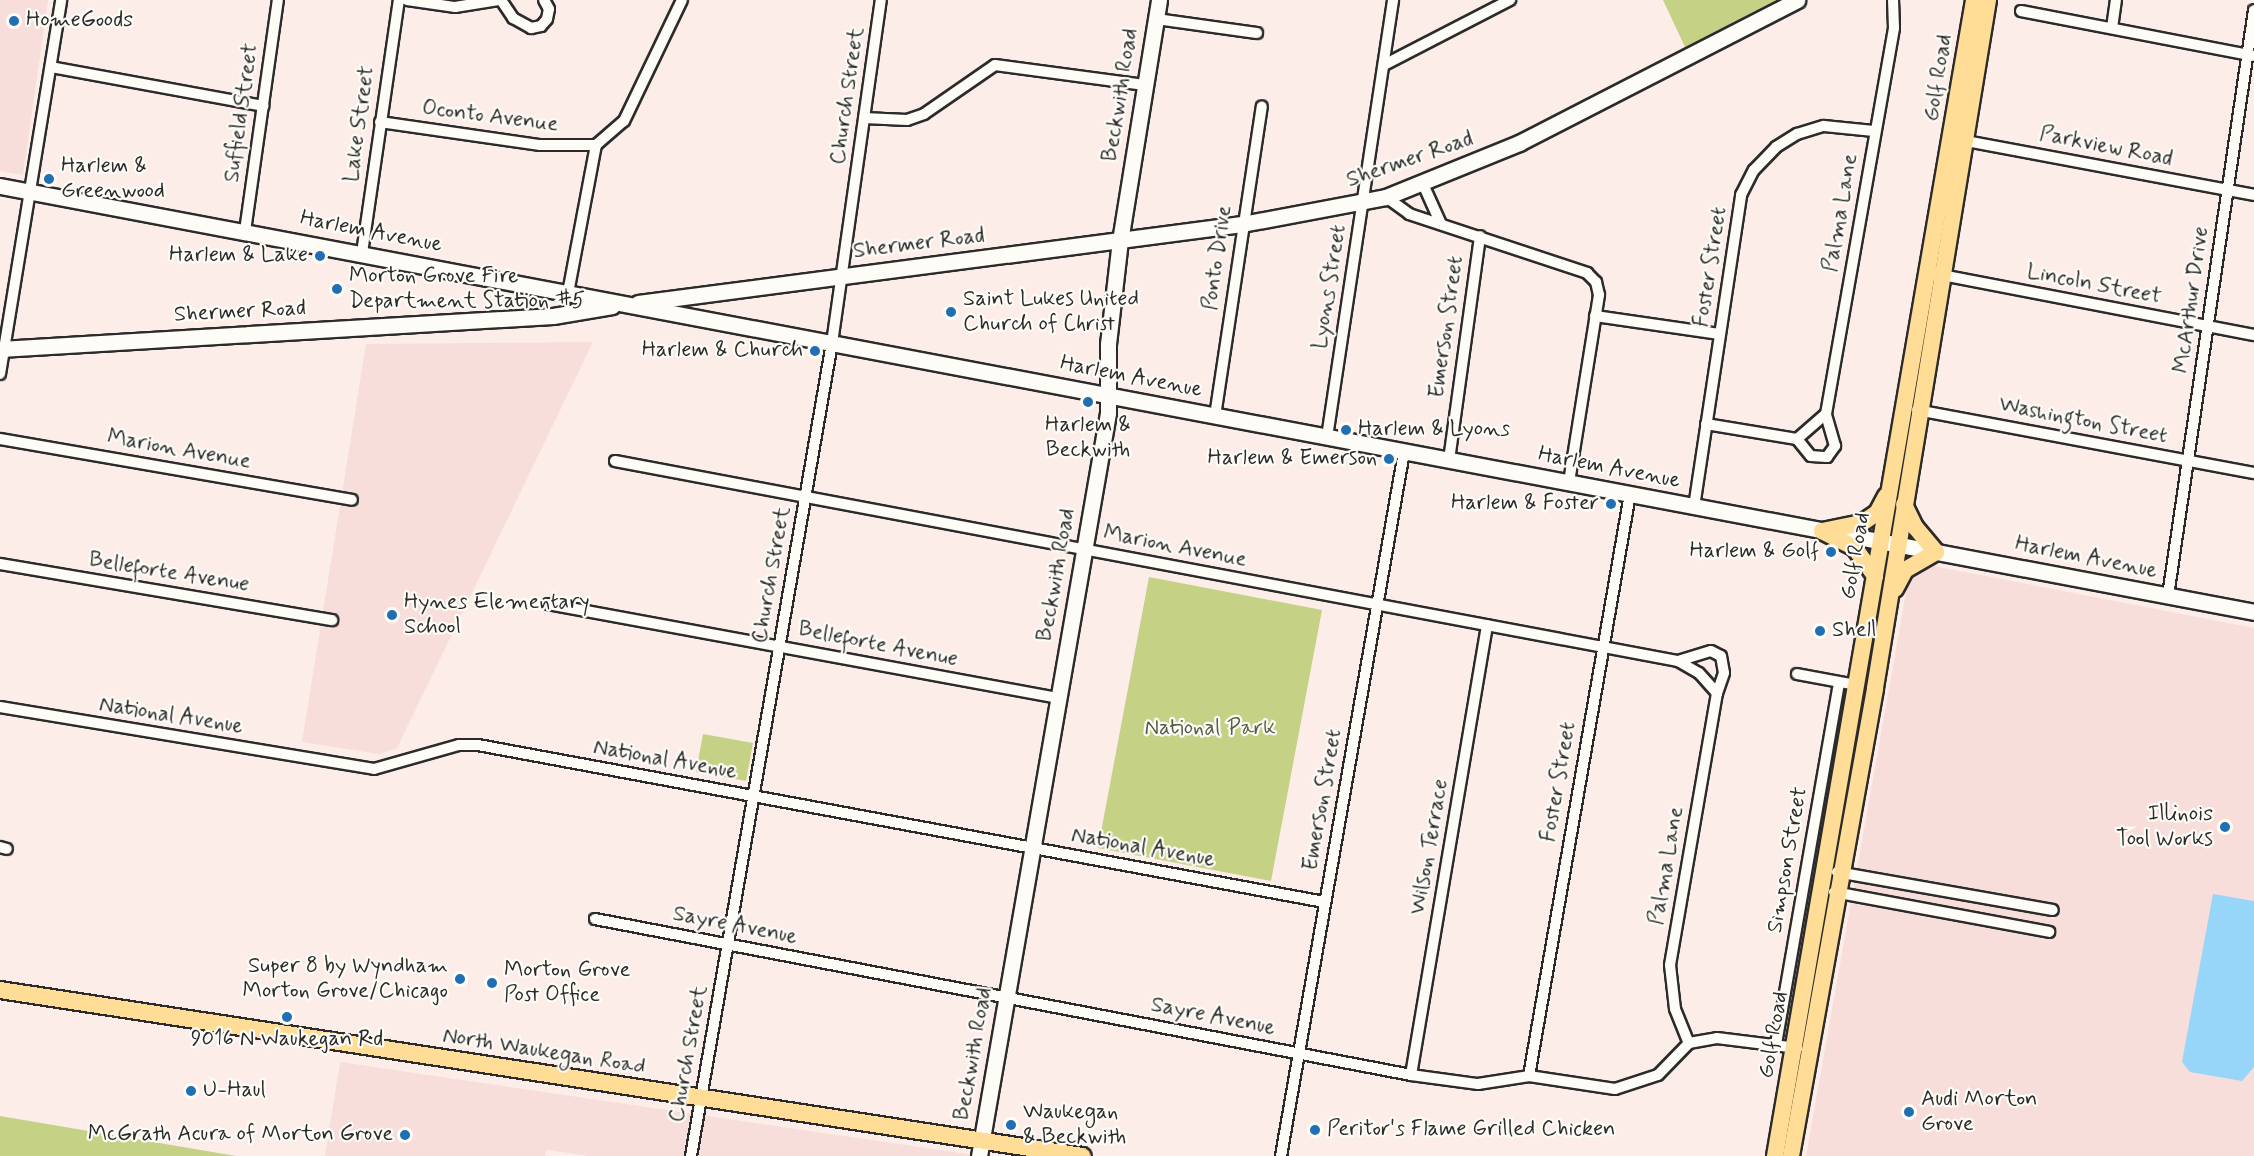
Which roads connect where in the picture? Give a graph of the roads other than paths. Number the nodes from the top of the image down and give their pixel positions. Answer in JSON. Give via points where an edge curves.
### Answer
{"nodes":[{"id":1,"x":61,"y":0,"type":"edge"},
{"id":2,"x":278,"y":0,"type":"edge"},
{"id":3,"x":399,"y":0,"type":"edge"},
{"id":4,"x":407,"y":0,"type":"edge"},
{"id":5,"x":499,"y":0,"type":"edge"},
{"id":6,"x":544,"y":0,"type":"edge"},
{"id":7,"x":682,"y":0,"type":"edge"},
{"id":8,"x":881,"y":0,"type":"edge"},
{"id":9,"x":1159,"y":0,"type":"edge"},
{"id":10,"x":1393,"y":0,"type":"edge"},
{"id":11,"x":1510,"y":0,"type":"edge"},
{"id":12,"x":1796,"y":0,"type":"edge"},
{"id":13,"x":1893,"y":0,"type":"edge"},
{"id":14,"x":1974,"y":0,"type":"edge"},
{"id":15,"x":1988,"y":0,"type":"edge"},
{"id":16,"x":2116,"y":0,"type":"edge"},
{"id":17,"x":2254,"y":10,"type":"edge"},
{"id":18,"x":2021,"y":11,"type":"dead end"},
{"id":19,"x":1156,"y":19,"type":"junction"},
{"id":20,"x":2112,"y":28,"type":"junction"},
{"id":21,"x":1257,"y":33,"type":"dead end"},
{"id":22,"x":2251,"y":56,"type":"edge"},
{"id":23,"x":1384,"y":65,"type":"junction"},
{"id":24,"x":51,"y":67,"type":"junction"},
{"id":25,"x":1145,"y":85,"type":"junction"},
{"id":26,"x":263,"y":106,"type":"junction"},
{"id":27,"x":1262,"y":106,"type":"dead end"},
{"id":28,"x":864,"y":118,"type":"junction"},
{"id":29,"x":380,"y":122,"type":"junction"},
{"id":30,"x":1874,"y":131,"type":"junction"},
{"id":31,"x":1958,"y":139,"type":"junction"},
{"id":32,"x":596,"y":145,"type":"junction"},
{"id":33,"x":1423,"y":184,"type":"junction"},
{"id":34,"x":0,"y":186,"type":"edge"},
{"id":35,"x":2228,"y":190,"type":"junction"},
{"id":36,"x":32,"y":192,"type":"junction"},
{"id":37,"x":2254,"y":195,"type":"edge"},
{"id":38,"x":1386,"y":197,"type":"junction"},
{"id":39,"x":1363,"y":203,"type":"junction"},
{"id":40,"x":1242,"y":224,"type":"junction"},
{"id":41,"x":1442,"y":224,"type":"junction"},
{"id":42,"x":244,"y":231,"type":"junction"},
{"id":43,"x":1480,"y":236,"type":"junction"},
{"id":44,"x":1120,"y":241,"type":"junction"},
{"id":45,"x":362,"y":253,"type":"junction"},
{"id":46,"x":1935,"y":273,"type":"junction"},
{"id":47,"x":841,"y":277,"type":"junction"},
{"id":48,"x":568,"y":293,"type":"junction"},
{"id":49,"x":622,"y":305,"type":"junction"},
{"id":50,"x":1596,"y":316,"type":"junction"},
{"id":51,"x":2207,"y":327,"type":"junction"},
{"id":52,"x":1720,"y":334,"type":"junction"},
{"id":53,"x":2254,"y":335,"type":"edge"},
{"id":54,"x":832,"y":343,"type":"junction"},
{"id":55,"x":2,"y":349,"type":"edge"},
{"id":56,"x":0,"y":374,"type":"edge"},
{"id":57,"x":1108,"y":395,"type":"junction"},
{"id":58,"x":1912,"y":409,"type":"junction"},
{"id":59,"x":1826,"y":414,"type":"junction"},
{"id":60,"x":1215,"y":416,"type":"junction"},
{"id":61,"x":1706,"y":424,"type":"junction"},
{"id":62,"x":1327,"y":437,"type":"junction"},
{"id":63,"x":0,"y":439,"type":"edge"},
{"id":64,"x":1797,"y":439,"type":"junction"},
{"id":65,"x":1404,"y":452,"type":"junction"},
{"id":66,"x":1449,"y":460,"type":"junction"},
{"id":67,"x":615,"y":461,"type":"dead end"},
{"id":68,"x":2187,"y":461,"type":"junction"},
{"id":69,"x":2254,"y":473,"type":"edge"},
{"id":70,"x":1569,"y":483,"type":"junction"},
{"id":71,"x":1892,"y":484,"type":"junction"},
{"id":72,"x":1630,"y":494,"type":"junction"},
{"id":73,"x":805,"y":497,"type":"junction"},
{"id":74,"x":352,"y":500,"type":"dead end"},
{"id":75,"x":1904,"y":504,"type":"junction"},
{"id":76,"x":1694,"y":507,"type":"junction"},
{"id":77,"x":1822,"y":531,"type":"junction"},
{"id":78,"x":1890,"y":544,"type":"junction"},
{"id":79,"x":1084,"y":549,"type":"junction"},
{"id":80,"x":1936,"y":552,"type":"junction"},
{"id":81,"x":0,"y":564,"type":"edge"},
{"id":82,"x":1875,"y":576,"type":"junction"},
{"id":83,"x":2168,"y":596,"type":"junction"},
{"id":84,"x":1888,"y":602,"type":"junction"},
{"id":85,"x":548,"y":604,"type":"dead end"},
{"id":86,"x":1377,"y":605,"type":"junction"},
{"id":87,"x":2254,"y":612,"type":"edge"},
{"id":88,"x":332,"y":620,"type":"dead end"},
{"id":89,"x":1487,"y":625,"type":"junction"},
{"id":90,"x":779,"y":647,"type":"junction"},
{"id":91,"x":1602,"y":647,"type":"junction"},
{"id":92,"x":1678,"y":661,"type":"junction"},
{"id":93,"x":1797,"y":674,"type":"dead end"},
{"id":94,"x":1839,"y":682,"type":"junction"},
{"id":95,"x":1856,"y":685,"type":"junction"},
{"id":96,"x":1717,"y":693,"type":"junction"},
{"id":97,"x":1058,"y":698,"type":"junction"},
{"id":98,"x":0,"y":707,"type":"edge"},
{"id":99,"x":753,"y":796,"type":"junction"},
{"id":100,"x":1033,"y":848,"type":"junction"},
{"id":101,"x":1834,"y":871,"type":"junction"},
{"id":102,"x":1831,"y":891,"type":"junction"},
{"id":103,"x":1324,"y":902,"type":"junction"},
{"id":104,"x":2053,"y":910,"type":"dead end"},
{"id":105,"x":595,"y":920,"type":"dead end"},
{"id":106,"x":2049,"y":932,"type":"dead end"},
{"id":107,"x":728,"y":945,"type":"junction"},
{"id":108,"x":0,"y":990,"type":"edge"},
{"id":109,"x":1007,"y":998,"type":"junction"},
{"id":110,"x":1689,"y":1043,"type":"junction"},
{"id":111,"x":1776,"y":1044,"type":"junction"},
{"id":112,"x":1803,"y":1049,"type":"junction"},
{"id":113,"x":1299,"y":1054,"type":"junction"},
{"id":114,"x":1411,"y":1075,"type":"junction"},
{"id":115,"x":1529,"y":1076,"type":"junction"},
{"id":116,"x":700,"y":1100,"type":"junction"},
{"id":117,"x":981,"y":1149,"type":"edge"},
{"id":118,"x":691,"y":1156,"type":"edge"},
{"id":119,"x":1082,"y":1156,"type":"edge"},
{"id":120,"x":1281,"y":1156,"type":"edge"},
{"id":121,"x":1775,"y":1156,"type":"edge"},
{"id":122,"x":1791,"y":1156,"type":"edge"}],
"edges":[{"from":1,"to":24,"type":"street"},
{"from":2,"to":26,"type":"street","name":"Suffield Street"},
{"from":3,"to":29,"type":"street","name":"Lake Street"},
{"from":4,"to":5,"type":"street","via":[[454,7]]},
{"from":5,"to":6,"type":"street","via":[[513,18],[531,28],[541,26],[547,19],[549,9]]},
{"from":7,"to":32,"type":"street","via":[[624,121]]},
{"from":8,"to":28,"type":"street","name":"Church Street"},
{"from":9,"to":19,"type":"main road","name":"Beckwith Road"},
{"from":10,"to":23,"type":"street","name":"Lyons Street"},
{"from":11,"to":23,"type":"street"},
{"from":12,"to":33,"type":"main road","name":"Shermer Road","via":[[1600,104]]},
{"from":13,"to":30,"type":"street","name":"Palma Lane","via":[[1893,27]]},
{"from":14,"to":31,"type":"main road","name":"Golf Road"},
{"from":15,"to":31,"type":"main road","name":"Golf Road"},
{"from":16,"to":20,"type":"street"},
{"from":17,"to":22,"type":"street","name":"McArthur Drive"},
{"from":18,"to":20,"type":"street"},
{"from":19,"to":21,"type":"street"},
{"from":19,"to":25,"type":"main road","name":"Beckwith Road"},
{"from":20,"to":22,"type":"street"},
{"from":22,"to":35,"type":"street","name":"McArthur Drive"},
{"from":23,"to":39,"type":"street","name":"Lyons Street"},
{"from":24,"to":26,"type":"street"},
{"from":24,"to":36,"type":"street"},
{"from":25,"to":28,"type":"street","via":[[995,65],[924,114],[907,120]]},
{"from":25,"to":44,"type":"main road","name":"Beckwith Road"},
{"from":26,"to":42,"type":"street","name":"Suffield Street"},
{"from":27,"to":40,"type":"street","name":"Ponto Drive"},
{"from":28,"to":47,"type":"street","name":"Church Street"},
{"from":29,"to":32,"type":"street","name":"Oconto Avenue","via":[[540,145]]},
{"from":29,"to":45,"type":"street","name":"Lake Street"},
{"from":30,"to":52,"type":"street","name":"Foster Street","via":[[1824,126],[1797,134],[1776,147],[1754,170],[1742,195]]},
{"from":30,"to":59,"type":"street","name":"Palma Lane"},
{"from":31,"to":35,"type":"street","name":"Parkview Road"},
{"from":31,"to":46,"type":"main road","name":"Golf Road"},
{"from":32,"to":48,"type":"street"},
{"from":33,"to":38,"type":"main road","name":"Shermer Road"},
{"from":33,"to":41,"type":"street"},
{"from":34,"to":36,"type":"main road","name":"Harlem Avenue"},
{"from":35,"to":37,"type":"street","name":"Parkview Road"},
{"from":35,"to":51,"type":"street","name":"McArthur Drive"},
{"from":36,"to":42,"type":"main road","name":"Harlem Avenue"},
{"from":36,"to":55,"type":"street"},
{"from":38,"to":39,"type":"main road","name":"Shermer Road"},
{"from":38,"to":41,"type":"street","via":[[1409,214]]},
{"from":39,"to":40,"type":"main road","name":"Shermer Road"},
{"from":39,"to":62,"type":"street","name":"Lyons Street"},
{"from":40,"to":44,"type":"main road","name":"Shermer Road"},
{"from":40,"to":60,"type":"street","name":"Ponto Drive"},
{"from":41,"to":43,"type":"street"},
{"from":42,"to":45,"type":"main road","name":"Harlem Avenue"},
{"from":43,"to":50,"type":"street","via":[[1587,273],[1596,282],[1599,295]]},
{"from":43,"to":66,"type":"street","name":"Emerson Street"},
{"from":44,"to":47,"type":"main road","name":"Shermer Road"},
{"from":44,"to":57,"type":"main road","name":"Beckwith Road","via":[[1108,344]]},
{"from":45,"to":48,"type":"main road","name":"Harlem Avenue"},
{"from":46,"to":51,"type":"street","name":"Lincoln Street"},
{"from":46,"to":58,"type":"main road","name":"Golf Road"},
{"from":47,"to":49,"type":"main road","name":"Shermer Road"},
{"from":47,"to":54,"type":"street","name":"Church Street"},
{"from":48,"to":49,"type":"main road","name":"Harlem Avenue"},
{"from":49,"to":54,"type":"main road","name":"Harlem Avenue"},
{"from":49,"to":55,"type":"main road","name":"Shermer Road","via":[[553,316]]},
{"from":50,"to":52,"type":"street"},
{"from":50,"to":70,"type":"street"},
{"from":51,"to":53,"type":"street","name":"Lincoln Street"},
{"from":51,"to":68,"type":"street","name":"McArthur Drive"},
{"from":52,"to":61,"type":"street","name":"Foster Street"},
{"from":54,"to":57,"type":"main road","name":"Harlem Avenue"},
{"from":54,"to":73,"type":"street","name":"Church Street"},
{"from":55,"to":56,"type":"street"},
{"from":57,"to":60,"type":"main road","name":"Harlem Avenue"},
{"from":57,"to":79,"type":"main road","name":"Beckwith Road"},
{"from":58,"to":68,"type":"street","name":"Washington Street"},
{"from":58,"to":71,"type":"main road","name":"Golf Road"},
{"from":58,"to":75,"type":"main road","name":"Golf Road"},
{"from":59,"to":64,"type":"street"},
{"from":59,"to":64,"type":"street","via":[[1835,446],[1827,457],[1811,456]]},
{"from":60,"to":62,"type":"main road","name":"Harlem Avenue"},
{"from":61,"to":64,"type":"street"},
{"from":61,"to":76,"type":"street","name":"Foster Street"},
{"from":62,"to":65,"type":"main road","name":"Harlem Avenue"},
{"from":63,"to":74,"type":"street","name":"Marion Avenue"},
{"from":65,"to":66,"type":"main road","name":"Harlem Avenue"},
{"from":65,"to":86,"type":"street","name":"Emerson Street"},
{"from":66,"to":70,"type":"main road","name":"Harlem Avenue"},
{"from":67,"to":73,"type":"street","name":"Marion Avenue"},
{"from":68,"to":69,"type":"street","name":"Washington Street"},
{"from":68,"to":83,"type":"street","name":"McArthur Drive"},
{"from":70,"to":72,"type":"main road","name":"Harlem Avenue"},
{"from":71,"to":77,"type":"main road","via":[[1876,513],[1862,523]]},
{"from":71,"to":78,"type":"main road","name":"Golf Road"},
{"from":72,"to":76,"type":"main road","name":"Harlem Avenue"},
{"from":72,"to":91,"type":"street","name":"Foster Street"},
{"from":73,"to":79,"type":"street","name":"Marion Avenue"},
{"from":73,"to":90,"type":"street","name":"Church Street"},
{"from":75,"to":78,"type":"main road","name":"Golf Road"},
{"from":75,"to":80,"type":"main road","via":[[1915,527]]},
{"from":76,"to":77,"type":"main road","name":"Harlem Avenue"},
{"from":77,"to":78,"type":"main road","name":"Harlem Avenue"},
{"from":77,"to":82,"type":"main road","via":[[1854,547]]},
{"from":78,"to":80,"type":"main road","name":"Harlem Avenue"},
{"from":78,"to":82,"type":"main road","name":"Golf Road"},
{"from":78,"to":84,"type":"main road","name":"Golf Road"},
{"from":79,"to":86,"type":"street","name":"Marion Avenue"},
{"from":79,"to":97,"type":"main road","name":"Beckwith Road"},
{"from":80,"to":83,"type":"main road","name":"Harlem Avenue"},
{"from":80,"to":84,"type":"main road","via":[[1905,570]]},
{"from":81,"to":88,"type":"street","name":"Belleforte Avenue"},
{"from":82,"to":95,"type":"main road","name":"Golf Road"},
{"from":83,"to":87,"type":"main road","name":"Harlem Avenue"},
{"from":84,"to":101,"type":"main road","name":"Golf Road"},
{"from":85,"to":90,"type":"street","name":"Belleforte Avenue"},
{"from":86,"to":89,"type":"street","name":"Marion Avenue"},
{"from":86,"to":103,"type":"street","name":"Emerson Street"},
{"from":89,"to":91,"type":"street","name":"Marion Avenue"},
{"from":89,"to":114,"type":"street","name":"Wilson Terrace"},
{"from":90,"to":97,"type":"street","name":"Belleforte Avenue"},
{"from":90,"to":99,"type":"street","name":"Church Street"},
{"from":91,"to":92,"type":"street","name":"Marion Avenue"},
{"from":91,"to":115,"type":"street","name":"Foster Street"},
{"from":92,"to":96,"type":"street","name":"Marion Avenue","via":[[1699,673]]},
{"from":92,"to":96,"type":"street","name":"Palma Lane","via":[[1711,651],[1721,656],[1724,673]]},
{"from":93,"to":94,"type":"street"},
{"from":94,"to":95,"type":"street"},
{"from":94,"to":111,"type":"street","name":"Simpson Street"},
{"from":95,"to":101,"type":"main road","name":"Golf Road"},
{"from":96,"to":110,"type":"street","name":"Palma Lane","via":[[1670,965],[1675,1009]]},
{"from":97,"to":100,"type":"main road","name":"Beckwith Road"},
{"from":98,"to":99,"type":"street","name":"National Avenue","via":[[374,769],[459,745],[478,745]]},
{"from":99,"to":100,"type":"street","name":"National Avenue"},
{"from":99,"to":107,"type":"street","name":"Church Street"},
{"from":100,"to":103,"type":"street","name":"National Avenue"},
{"from":100,"to":109,"type":"main road","name":"Beckwith Road"},
{"from":101,"to":102,"type":"main road","name":"Golf Road"},
{"from":101,"to":104,"type":"street"},
{"from":102,"to":106,"type":"street"},
{"from":102,"to":112,"type":"main road","name":"Golf Road"},
{"from":103,"to":113,"type":"street","name":"Emerson Street"},
{"from":105,"to":107,"type":"street","name":"Sayre Avenue"},
{"from":107,"to":109,"type":"street","name":"Sayre Avenue"},
{"from":107,"to":116,"type":"street","name":"Church Street"},
{"from":108,"to":116,"type":"main road","name":"North Waukegan Road"},
{"from":109,"to":113,"type":"street","name":"Sayre Avenue"},
{"from":109,"to":117,"type":"main road","name":"Beckwith Road"},
{"from":110,"to":111,"type":"street","via":[[1717,1038]]},
{"from":110,"to":115,"type":"street","name":"Sayre Avenue","via":[[1658,1075],[1616,1089]]},
{"from":111,"to":112,"type":"street"},
{"from":112,"to":121,"type":"main road","name":"Golf Road"},
{"from":112,"to":122,"type":"main road","name":"Golf Road"},
{"from":113,"to":114,"type":"street","name":"Sayre Avenue"},
{"from":113,"to":120,"type":"street","name":"Emerson Street"},
{"from":114,"to":115,"type":"street","name":"Sayre Avenue","via":[[1478,1084]]},
{"from":116,"to":117,"type":"main road","name":"North Waukegan Road"},
{"from":116,"to":118,"type":"street","name":"Church Street"},
{"from":117,"to":119,"type":"main road","name":"North Waukegan Road"}]}
